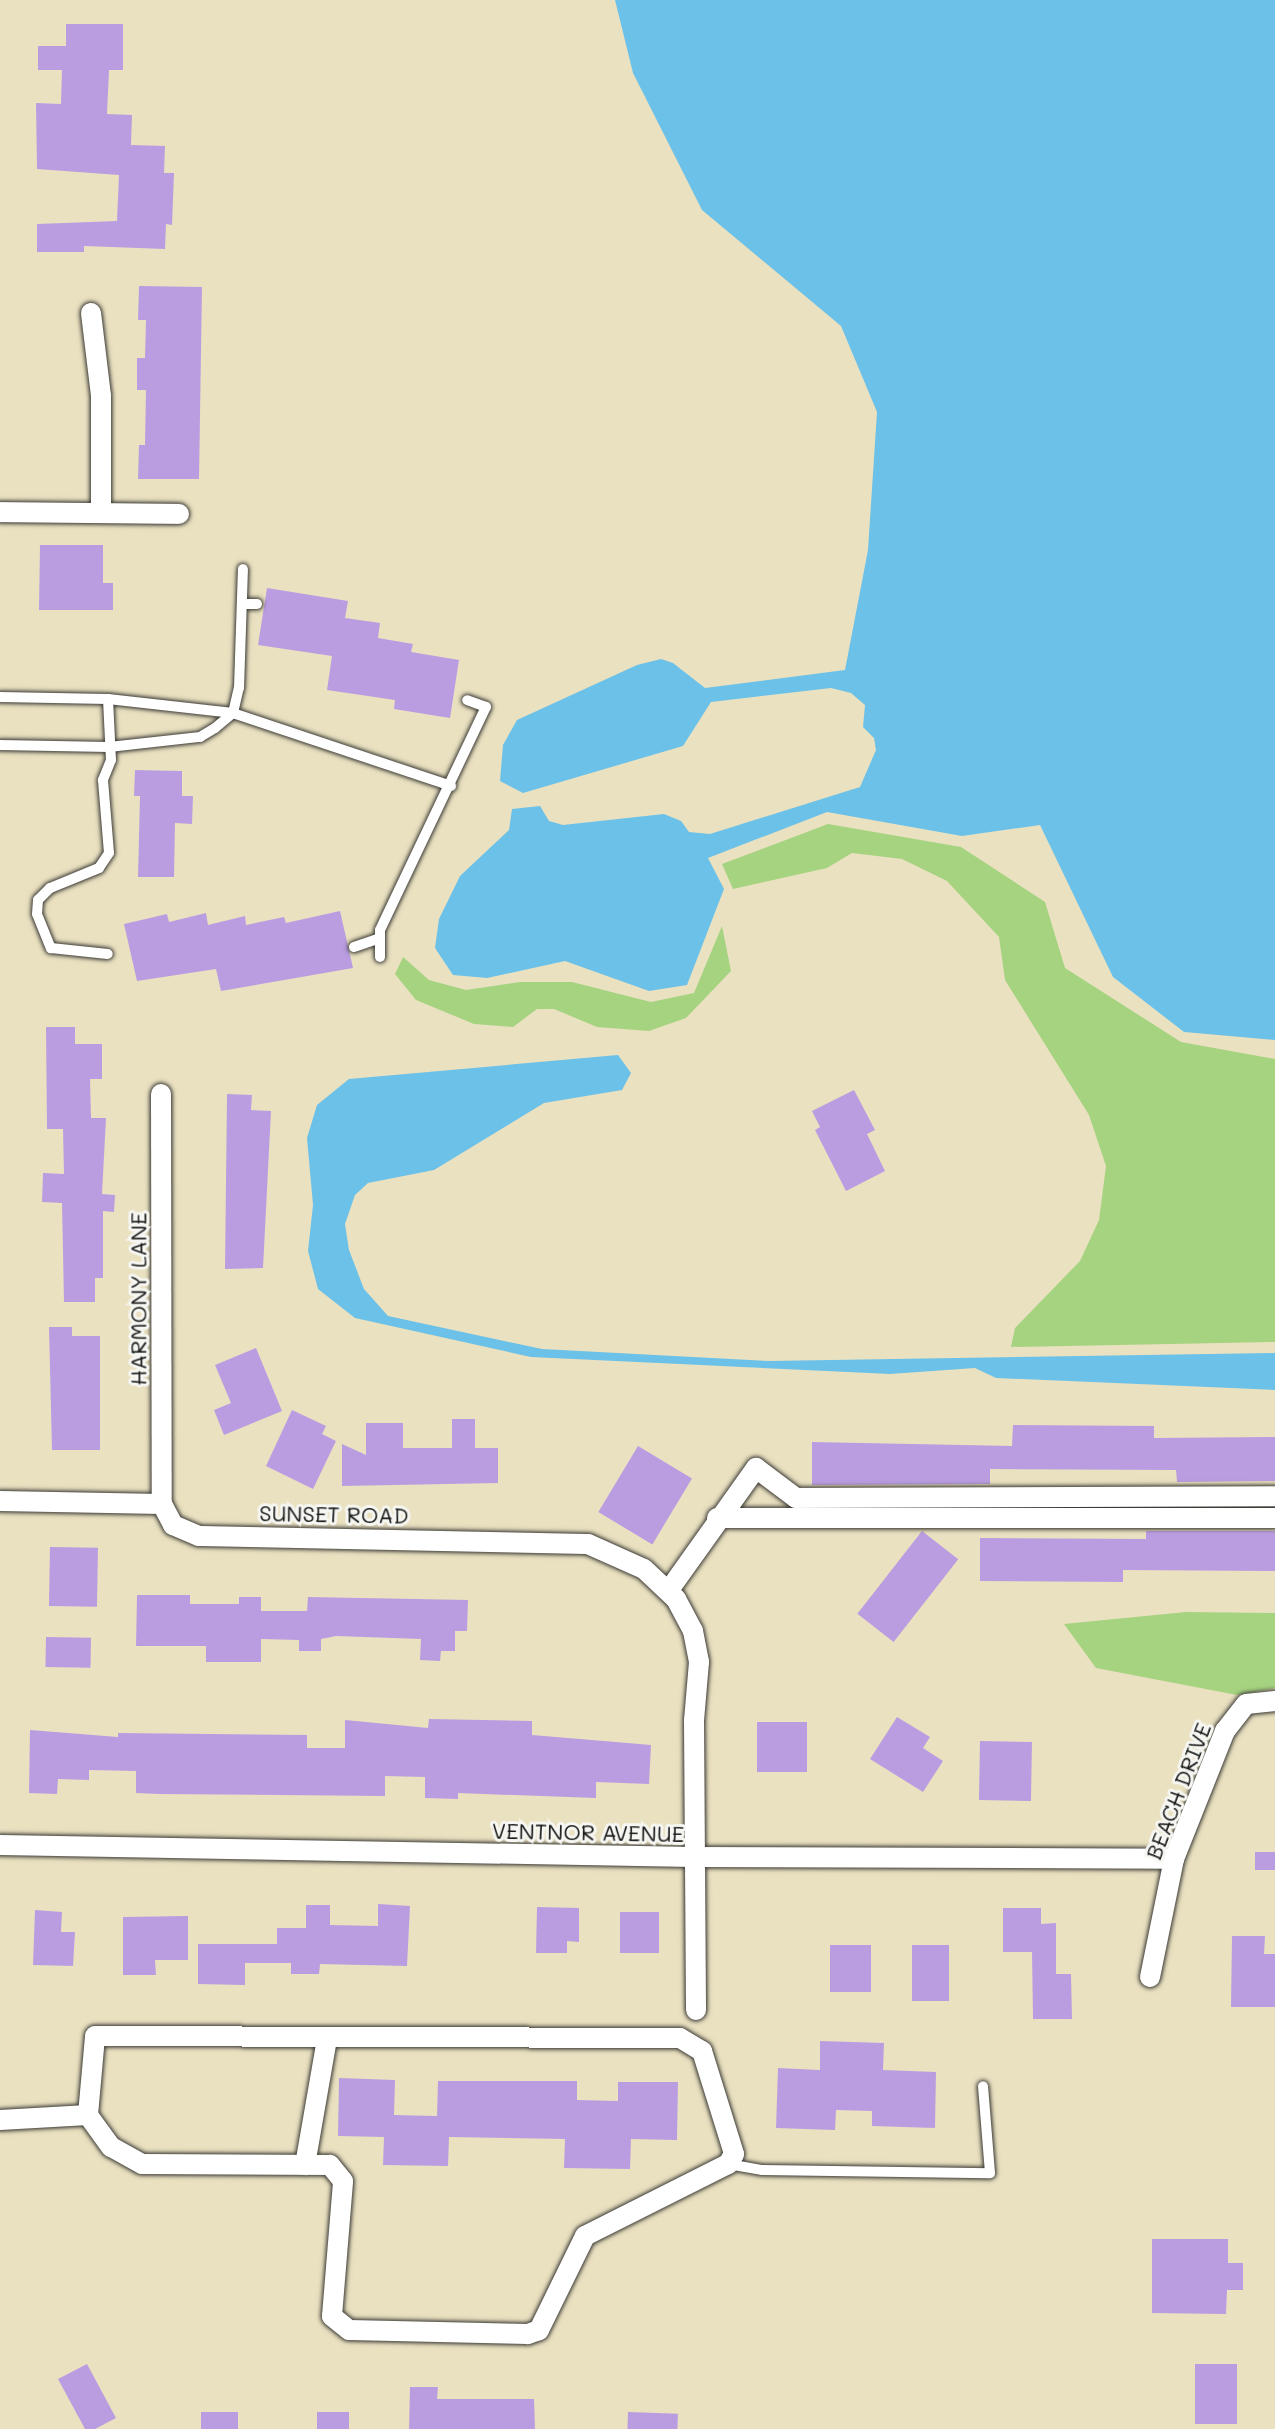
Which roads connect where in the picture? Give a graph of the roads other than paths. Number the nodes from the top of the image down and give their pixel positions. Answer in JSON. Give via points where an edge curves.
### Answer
{"nodes":[{"id":1,"x":91,"y":313,"type":"dead end"},
{"id":2,"x":0,"y":512,"type":"edge"},
{"id":3,"x":101,"y":513,"type":"junction"},
{"id":4,"x":179,"y":514,"type":"dead end"},
{"id":5,"x":243,"y":569,"type":"dead end"},
{"id":6,"x":243,"y":604,"type":"junction"},
{"id":7,"x":257,"y":604,"type":"dead end"},
{"id":8,"x":0,"y":697,"type":"edge"},
{"id":9,"x":108,"y":699,"type":"junction"},
{"id":10,"x":467,"y":700,"type":"dead end"},
{"id":11,"x":233,"y":713,"type":"junction"},
{"id":12,"x":0,"y":745,"type":"edge"},
{"id":13,"x":109,"y":747,"type":"junction"},
{"id":14,"x":451,"y":786,"type":"junction"},
{"id":15,"x":377,"y":939,"type":"junction"},
{"id":16,"x":354,"y":947,"type":"dead end"},
{"id":17,"x":108,"y":954,"type":"dead end"},
{"id":18,"x":380,"y":957,"type":"dead end"},
{"id":19,"x":161,"y":1094,"type":"dead end"},
{"id":20,"x":1275,"y":1496,"type":"edge"},
{"id":21,"x":0,"y":1501,"type":"edge"},
{"id":22,"x":162,"y":1504,"type":"junction"},
{"id":23,"x":717,"y":1518,"type":"junction"},
{"id":24,"x":1275,"y":1518,"type":"edge"},
{"id":25,"x":669,"y":1590,"type":"junction"},
{"id":26,"x":1275,"y":1701,"type":"edge"},
{"id":27,"x":0,"y":1845,"type":"edge"},
{"id":28,"x":694,"y":1857,"type":"junction"},
{"id":29,"x":1174,"y":1859,"type":"junction"},
{"id":30,"x":1150,"y":1977,"type":"dead end"},
{"id":31,"x":696,"y":2010,"type":"dead end"},
{"id":32,"x":327,"y":2039,"type":"junction"},
{"id":33,"x":983,"y":2086,"type":"dead end"},
{"id":34,"x":88,"y":2115,"type":"junction"},
{"id":35,"x":0,"y":2120,"type":"edge"},
{"id":36,"x":728,"y":2164,"type":"junction"},
{"id":37,"x":305,"y":2165,"type":"junction"}],
"edges":[{"from":1,"to":3,"type":"street","via":[[101,396]]},
{"from":2,"to":3,"type":"street"},
{"from":3,"to":4,"type":"street"},
{"from":5,"to":6,"type":"lane"},
{"from":6,"to":7,"type":"lane"},
{"from":6,"to":11,"type":"lane","via":[[241,672]]},
{"from":8,"to":9,"type":"lane"},
{"from":9,"to":11,"type":"lane"},
{"from":9,"to":13,"type":"lane"},
{"from":10,"to":14,"type":"lane","via":[[486,707]]},
{"from":11,"to":13,"type":"lane","via":[[200,737]]},
{"from":11,"to":14,"type":"lane"},
{"from":12,"to":13,"type":"lane"},
{"from":13,"to":17,"type":"lane","via":[[110,768],[103,780],[106,862],[50,888],[38,900],[37,914],[51,948]]},
{"from":14,"to":15,"type":"lane"},
{"from":15,"to":16,"type":"lane"},
{"from":15,"to":18,"type":"lane"},
{"from":19,"to":22,"type":"street","name":"HARMONY LANE"},
{"from":20,"to":23,"type":"street","via":[[796,1498],[756,1468]]},
{"from":21,"to":22,"type":"street"},
{"from":22,"to":25,"type":"street","name":"SUNSET ROAD","via":[[173,1525],[193,1535],[588,1544],[629,1559]]},
{"from":23,"to":24,"type":"street"},
{"from":23,"to":25,"type":"street"},
{"from":25,"to":28,"type":"street","via":[[688,1619],[699,1662]]},
{"from":26,"to":29,"type":"street","name":"BEACH DRIVE","via":[[1246,1704],[1230,1722]]},
{"from":27,"to":28,"type":"street","name":"VENTNOR AVENUE"},
{"from":28,"to":29,"type":"street","name":"VENTNOR AVENUE"},
{"from":28,"to":31,"type":"street"},
{"from":29,"to":30,"type":"street","name":"BEACH DRIVE"},
{"from":32,"to":34,"type":"street","via":[[95,2036]]},
{"from":32,"to":36,"type":"street","via":[[690,2039],[702,2051],[733,2144]]},
{"from":32,"to":37,"type":"street"},
{"from":33,"to":36,"type":"lane","via":[[990,2173],[762,2170]]},
{"from":34,"to":35,"type":"street"},
{"from":34,"to":37,"type":"street","via":[[111,2147],[142,2164]]},
{"from":36,"to":37,"type":"street","via":[[585,2236],[545,2322],[528,2334],[342,2327],[332,2316],[343,2181],[330,2165]]}]}
